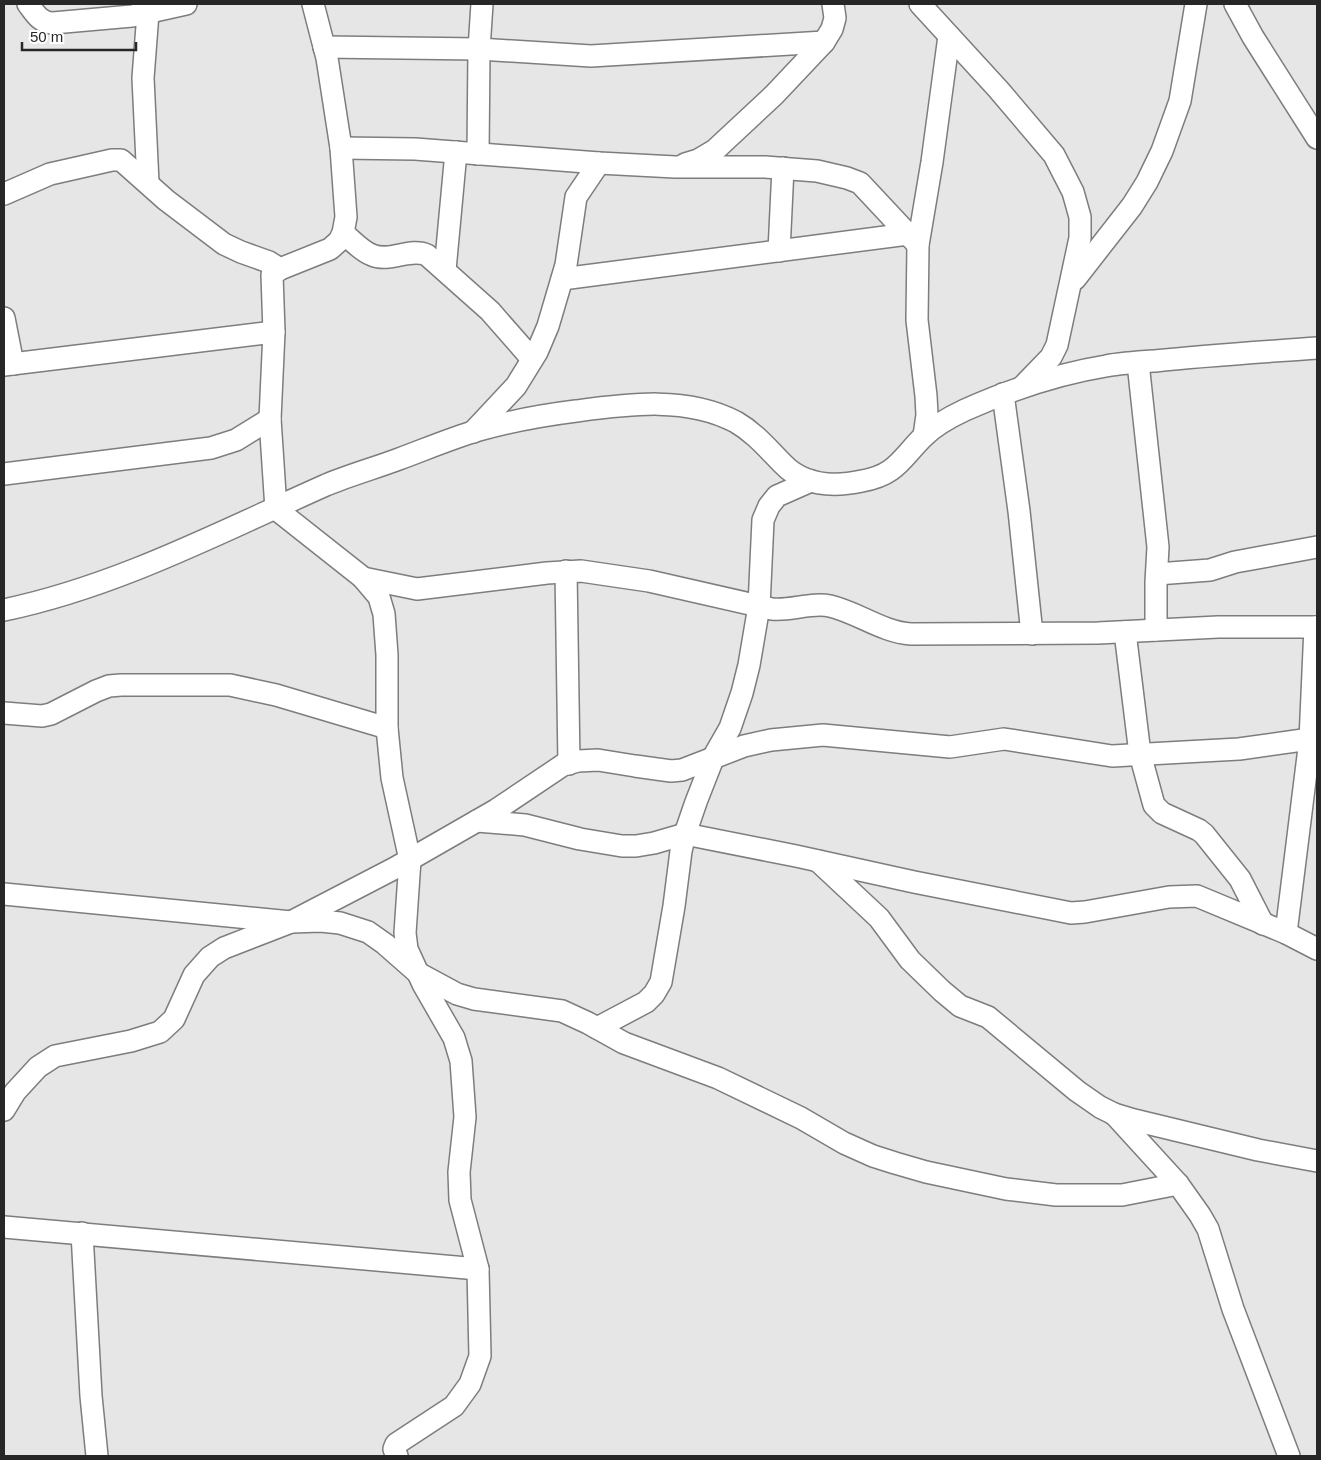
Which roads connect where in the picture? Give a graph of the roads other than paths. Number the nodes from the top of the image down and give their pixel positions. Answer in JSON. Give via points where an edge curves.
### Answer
{"nodes":[{"id":1,"x":28,"y":4,"type":"edge"},
{"id":2,"x":186,"y":4,"type":"edge"},
{"id":3,"x":313,"y":4,"type":"edge"},
{"id":4,"x":482,"y":4,"type":"edge"},
{"id":5,"x":833,"y":4,"type":"edge"},
{"id":6,"x":920,"y":4,"type":"edge"},
{"id":7,"x":1196,"y":4,"type":"edge"},
{"id":8,"x":1235,"y":4,"type":"edge"},
{"id":9,"x":148,"y":13,"type":"junction"},
{"id":10,"x":949,"y":36,"type":"junction"},
{"id":11,"x":824,"y":42,"type":"junction"},
{"id":12,"x":324,"y":47,"type":"junction"},
{"id":13,"x":479,"y":49,"type":"junction"},
{"id":14,"x":1317,"y":138,"type":"edge"},
{"id":15,"x":341,"y":148,"type":"junction"},
{"id":16,"x":456,"y":152,"type":"junction"},
{"id":17,"x":478,"y":154,"type":"junction"},
{"id":18,"x":599,"y":163,"type":"junction"},
{"id":19,"x":675,"y":167,"type":"junction"},
{"id":20,"x":783,"y":168,"type":"junction"},
{"id":21,"x":148,"y":183,"type":"junction"},
{"id":22,"x":4,"y":194,"type":"edge"},
{"id":23,"x":343,"y":234,"type":"junction"},
{"id":24,"x":913,"y":240,"type":"junction"},
{"id":25,"x":780,"y":251,"type":"junction"},
{"id":26,"x":280,"y":268,"type":"junction"},
{"id":27,"x":445,"y":270,"type":"junction"},
{"id":28,"x":562,"y":279,"type":"junction"},
{"id":29,"x":1072,"y":283,"type":"junction"},
{"id":30,"x":4,"y":318,"type":"edge"},
{"id":31,"x":274,"y":332,"type":"junction"},
{"id":32,"x":1317,"y":348,"type":"edge"},
{"id":33,"x":532,"y":359,"type":"junction"},
{"id":34,"x":1138,"y":363,"type":"junction"},
{"id":35,"x":9,"y":365,"type":"edge"},
{"id":36,"x":1023,"y":386,"type":"junction"},
{"id":37,"x":1003,"y":394,"type":"junction"},
{"id":38,"x":270,"y":419,"type":"junction"},
{"id":39,"x":472,"y":432,"type":"junction"},
{"id":40,"x":924,"y":436,"type":"junction"},
{"id":41,"x":4,"y":474,"type":"edge"},
{"id":42,"x":811,"y":481,"type":"junction"},
{"id":43,"x":276,"y":509,"type":"junction"},
{"id":44,"x":1317,"y":547,"type":"edge"},
{"id":45,"x":566,"y":571,"type":"junction"},
{"id":46,"x":1157,"y":574,"type":"junction"},
{"id":47,"x":363,"y":578,"type":"junction"},
{"id":48,"x":759,"y":606,"type":"junction"},
{"id":49,"x":4,"y":610,"type":"edge"},
{"id":50,"x":1316,"y":627,"type":"edge"},
{"id":51,"x":1156,"y":630,"type":"junction"},
{"id":52,"x":1125,"y":632,"type":"junction"},
{"id":53,"x":1032,"y":634,"type":"junction"},
{"id":54,"x":4,"y":713,"type":"edge"},
{"id":55,"x":387,"y":728,"type":"junction"},
{"id":56,"x":1314,"y":739,"type":"edge"},
{"id":57,"x":1140,"y":754,"type":"junction"},
{"id":58,"x":714,"y":756,"type":"junction"},
{"id":59,"x":569,"y":764,"type":"junction"},
{"id":60,"x":477,"y":821,"type":"junction"},
{"id":61,"x":685,"y":834,"type":"junction"},
{"id":62,"x":410,"y":860,"type":"junction"},
{"id":63,"x":818,"y":861,"type":"junction"},
{"id":64,"x":4,"y":894,"type":"edge"},
{"id":65,"x":290,"y":922,"type":"junction"},
{"id":66,"x":1263,"y":924,"type":"junction"},
{"id":67,"x":1286,"y":933,"type":"junction"},
{"id":68,"x":1317,"y":949,"type":"edge"},
{"id":69,"x":418,"y":973,"type":"junction"},
{"id":70,"x":597,"y":1028,"type":"junction"},
{"id":71,"x":4,"y":1110,"type":"edge"},
{"id":72,"x":1114,"y":1114,"type":"junction"},
{"id":73,"x":1317,"y":1161,"type":"edge"},
{"id":74,"x":1178,"y":1184,"type":"junction"},
{"id":75,"x":4,"y":1227,"type":"edge"},
{"id":76,"x":82,"y":1233,"type":"junction"},
{"id":77,"x":478,"y":1269,"type":"junction"},
{"id":78,"x":97,"y":1456,"type":"edge"},
{"id":79,"x":397,"y":1456,"type":"edge"},
{"id":80,"x":1289,"y":1456,"type":"edge"}],
"edges":[{"from":1,"to":9,"type":"street","via":[[46,23]]},
{"from":2,"to":9,"type":"street"},
{"from":3,"to":12,"type":"street"},
{"from":4,"to":13,"type":"street"},
{"from":5,"to":11,"type":"street","via":[[835,18]]},
{"from":6,"to":10,"type":"street"},
{"from":7,"to":29,"type":"street","via":[[1180,100],[1162,151],[1132,206]]},
{"from":8,"to":14,"type":"street"},
{"from":9,"to":21,"type":"street","via":[[143,78]]},
{"from":10,"to":24,"type":"street","via":[[932,162]]},
{"from":10,"to":29,"type":"street","via":[[1054,155],[1073,192],[1080,217],[1080,238]]},
{"from":11,"to":13,"type":"street","via":[[591,56]]},
{"from":11,"to":19,"type":"street","via":[[715,150],[698,160]]},
{"from":12,"to":13,"type":"street"},
{"from":12,"to":15,"type":"street"},
{"from":13,"to":17,"type":"street"},
{"from":15,"to":16,"type":"street"},
{"from":15,"to":23,"type":"street","via":[[346,217]]},
{"from":16,"to":17,"type":"street"},
{"from":16,"to":27,"type":"street"},
{"from":17,"to":18,"type":"street"},
{"from":18,"to":19,"type":"street"},
{"from":18,"to":28,"type":"street","via":[[576,197]]},
{"from":19,"to":20,"type":"street"},
{"from":20,"to":24,"type":"street","via":[[817,172],[860,183]]},
{"from":20,"to":25,"type":"street"},
{"from":21,"to":22,"type":"street","via":[[126,163],[116,159],[50,174]]},
{"from":21,"to":26,"type":"street","via":[[224,244]]},
{"from":23,"to":26,"type":"street","via":[[330,248]]},
{"from":23,"to":27,"type":"street","via":[[372,255],[392,257],[423,253]]},
{"from":24,"to":25,"type":"street"},
{"from":24,"to":40,"type":"street","via":[[926,406]]},
{"from":25,"to":28,"type":"street"},
{"from":26,"to":31,"type":"street","via":[[272,275]]},
{"from":27,"to":33,"type":"street","via":[[490,311]]},
{"from":28,"to":33,"type":"street","via":[[548,326]]},
{"from":29,"to":36,"type":"street","via":[[1055,350]]},
{"from":30,"to":35,"type":"street"},
{"from":31,"to":35,"type":"street"},
{"from":31,"to":38,"type":"street"},
{"from":32,"to":34,"type":"street"},
{"from":33,"to":39,"type":"street","via":[[516,386]]},
{"from":34,"to":36,"type":"street","via":[[1106,366]]},
{"from":34,"to":46,"type":"street","via":[[1158,547]]},
{"from":36,"to":37,"type":"street"},
{"from":37,"to":40,"type":"street","via":[[948,418]]},
{"from":37,"to":53,"type":"street"},
{"from":38,"to":41,"type":"street","via":[[236,440],[211,448]]},
{"from":38,"to":43,"type":"street"},
{"from":39,"to":42,"type":"street","via":[[561,413],[676,404],[736,422],[756,436],[786,468]]},
{"from":39,"to":43,"type":"street","via":[[330,484]]},
{"from":40,"to":42,"type":"street","via":[[899,465],[887,473],[842,485]]},
{"from":42,"to":48,"type":"street","via":[[777,496],[763,520]]},
{"from":43,"to":47,"type":"street"},
{"from":43,"to":49,"type":"street","via":[[172,555],[74,593]]},
{"from":44,"to":46,"type":"street","via":[[1239,561],[1210,570]]},
{"from":45,"to":47,"type":"street","via":[[417,589]]},
{"from":45,"to":48,"type":"street","via":[[649,581]]},
{"from":45,"to":59,"type":"street"},
{"from":46,"to":51,"type":"street"},
{"from":47,"to":55,"type":"street","via":[[379,597],[384,614]]},
{"from":48,"to":53,"type":"street","via":[[783,610],[829,606],[901,633]]},
{"from":48,"to":58,"type":"street","via":[[742,693],[730,728]]},
{"from":50,"to":51,"type":"street"},
{"from":50,"to":56,"type":"street"},
{"from":51,"to":52,"type":"street"},
{"from":52,"to":53,"type":"street"},
{"from":52,"to":57,"type":"street"},
{"from":54,"to":55,"type":"street","via":[[51,714],[109,686],[208,684],[230,685],[276,695]]},
{"from":55,"to":62,"type":"street","via":[[392,778]]},
{"from":56,"to":57,"type":"street","via":[[1239,749]]},
{"from":56,"to":67,"type":"street"},
{"from":57,"to":58,"type":"street","via":[[1112,756],[1004,739],[950,747],[823,735],[771,740]]},
{"from":57,"to":66,"type":"street","via":[[1154,805],[1162,813],[1204,834],[1240,879]]},
{"from":58,"to":59,"type":"street","via":[[682,770],[598,760]]},
{"from":58,"to":61,"type":"street"},
{"from":59,"to":60,"type":"street","via":[[543,777]]},
{"from":60,"to":61,"type":"street","via":[[525,825],[622,846],[654,844]]},
{"from":60,"to":62,"type":"street"},
{"from":61,"to":63,"type":"street"},
{"from":61,"to":70,"type":"street","via":[[661,982],[646,1002]]},
{"from":62,"to":65,"type":"street"},
{"from":62,"to":69,"type":"street","via":[[405,933],[407,949]]},
{"from":63,"to":66,"type":"street","via":[[1071,913],[1169,897],[1197,896]]},
{"from":63,"to":72,"type":"street","via":[[879,918],[914,965],[942,991],[960,1006],[988,1017],[1078,1091]]},
{"from":64,"to":65,"type":"street"},
{"from":65,"to":69,"type":"street","via":[[340,923],[368,932]]},
{"from":65,"to":71,"type":"street","via":[[224,948],[210,957],[194,975],[174,1019],[160,1032],[55,1056],[38,1066]]},
{"from":66,"to":67,"type":"street"},
{"from":67,"to":68,"type":"street"},
{"from":69,"to":70,"type":"street","via":[[464,997],[562,1011]]},
{"from":69,"to":77,"type":"street","via":[[454,1038],[461,1061],[466,1117],[459,1172],[460,1200]]},
{"from":70,"to":74,"type":"street","via":[[624,1043],[718,1078],[873,1156],[926,1172],[1006,1190],[1056,1195],[1122,1195]]},
{"from":72,"to":73,"type":"street","via":[[1258,1150]]},
{"from":72,"to":74,"type":"street"},
{"from":74,"to":80,"type":"street","via":[[1208,1229],[1236,1317]]},
{"from":75,"to":76,"type":"street"},
{"from":76,"to":77,"type":"street"},
{"from":76,"to":78,"type":"street"},
{"from":77,"to":79,"type":"street","via":[[480,1356],[470,1384],[454,1406],[394,1446]]}]}
